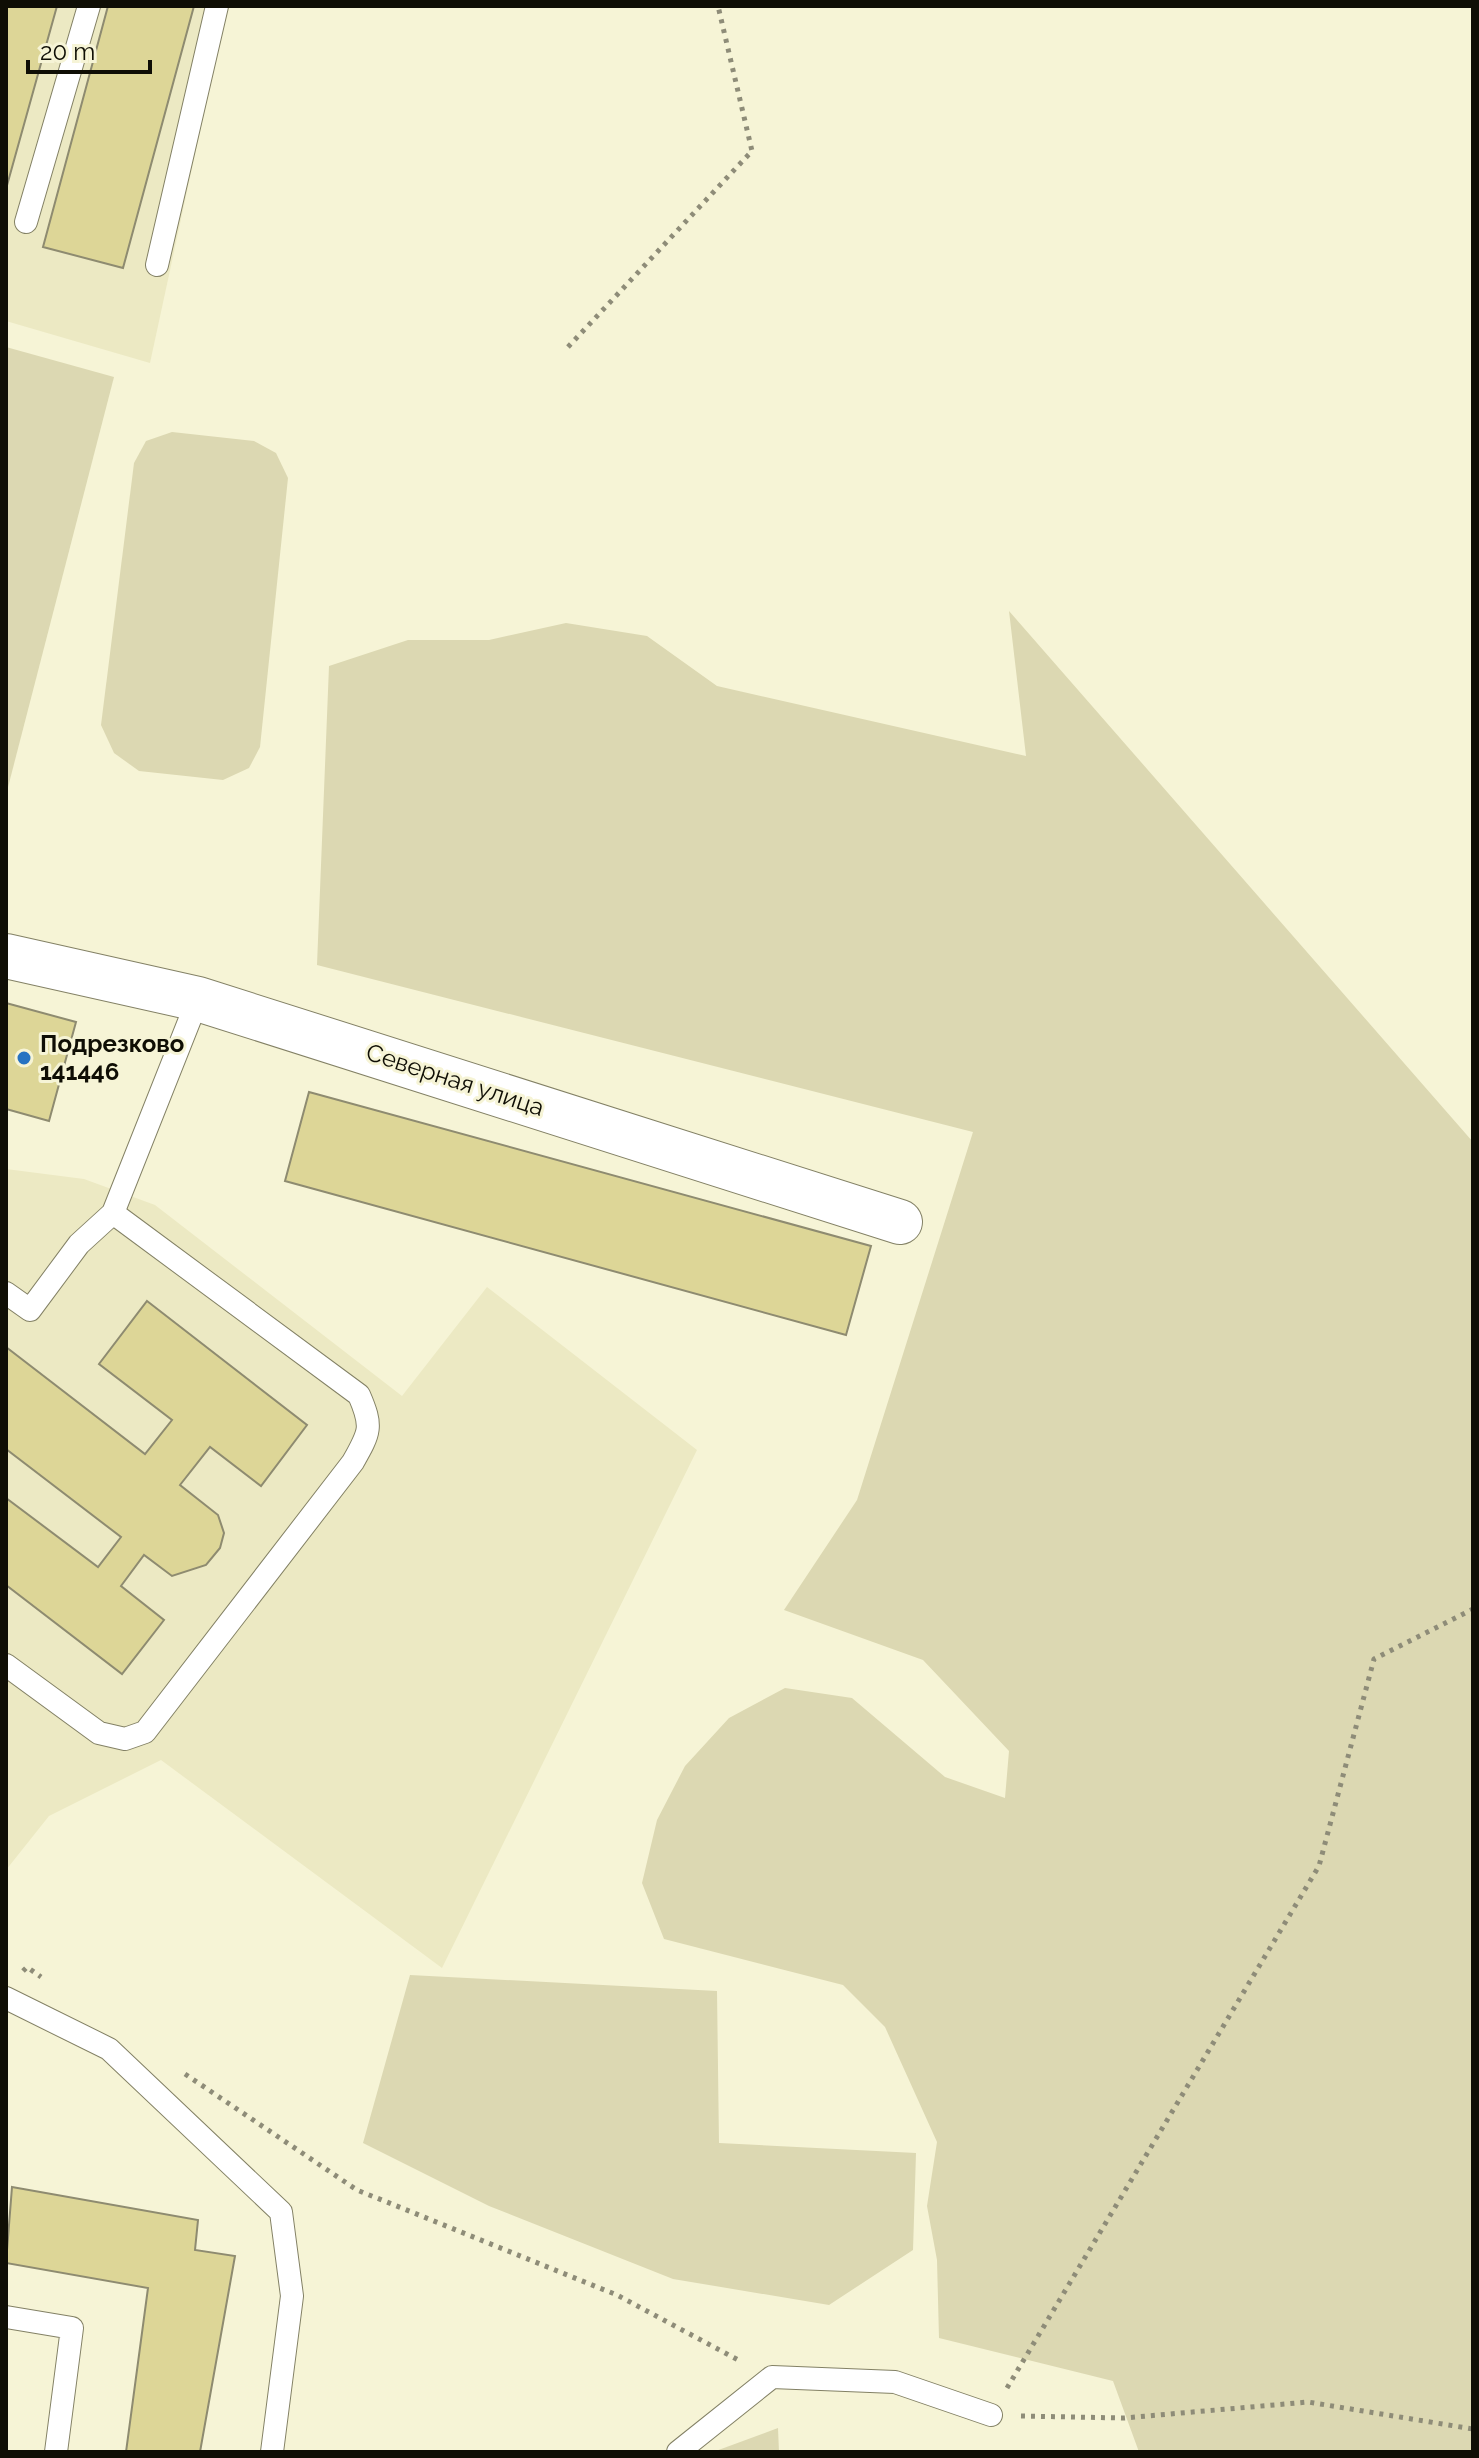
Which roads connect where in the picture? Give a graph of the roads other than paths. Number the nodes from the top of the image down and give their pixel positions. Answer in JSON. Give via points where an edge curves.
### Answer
{"nodes":[{"id":1,"x":89,"y":6,"type":"edge"},
{"id":2,"x":217,"y":6,"type":"edge"},
{"id":3,"x":26,"y":222,"type":"dead end"},
{"id":4,"x":157,"y":265,"type":"dead end"},
{"id":5,"x":6,"y":956,"type":"edge"},
{"id":6,"x":198,"y":999,"type":"junction"},
{"id":7,"x":113,"y":1213,"type":"junction"},
{"id":8,"x":900,"y":1222,"type":"dead end"},
{"id":9,"x":6,"y":1293,"type":"edge"},
{"id":10,"x":6,"y":1665,"type":"edge"},
{"id":11,"x":6,"y":1998,"type":"edge"},
{"id":12,"x":6,"y":2317,"type":"edge"},
{"id":13,"x":991,"y":2415,"type":"road end"},
{"id":14,"x":56,"y":2452,"type":"edge"},
{"id":15,"x":272,"y":2452,"type":"edge"},
{"id":16,"x":678,"y":2452,"type":"edge"}],
"edges":[{"from":1,"to":3,"type":"lane"},
{"from":2,"to":4,"type":"lane"},
{"from":5,"to":6,"type":"street","name":"Северная улица"},
{"from":6,"to":7,"type":"lane"},
{"from":6,"to":8,"type":"street","name":"Северная улица"},
{"from":7,"to":9,"type":"lane","via":[[79,1244],[30,1310]]},
{"from":7,"to":10,"type":"lane","via":[[359,1395],[370,1420],[368,1436],[145,1732],[125,1739],[99,1733]]},
{"from":11,"to":15,"type":"lane","via":[[109,2049],[281,2212],[292,2296]]},
{"from":12,"to":14,"type":"lane","via":[[72,2328]]},
{"from":13,"to":16,"type":"lane","via":[[895,2382],[772,2377]]}]}
